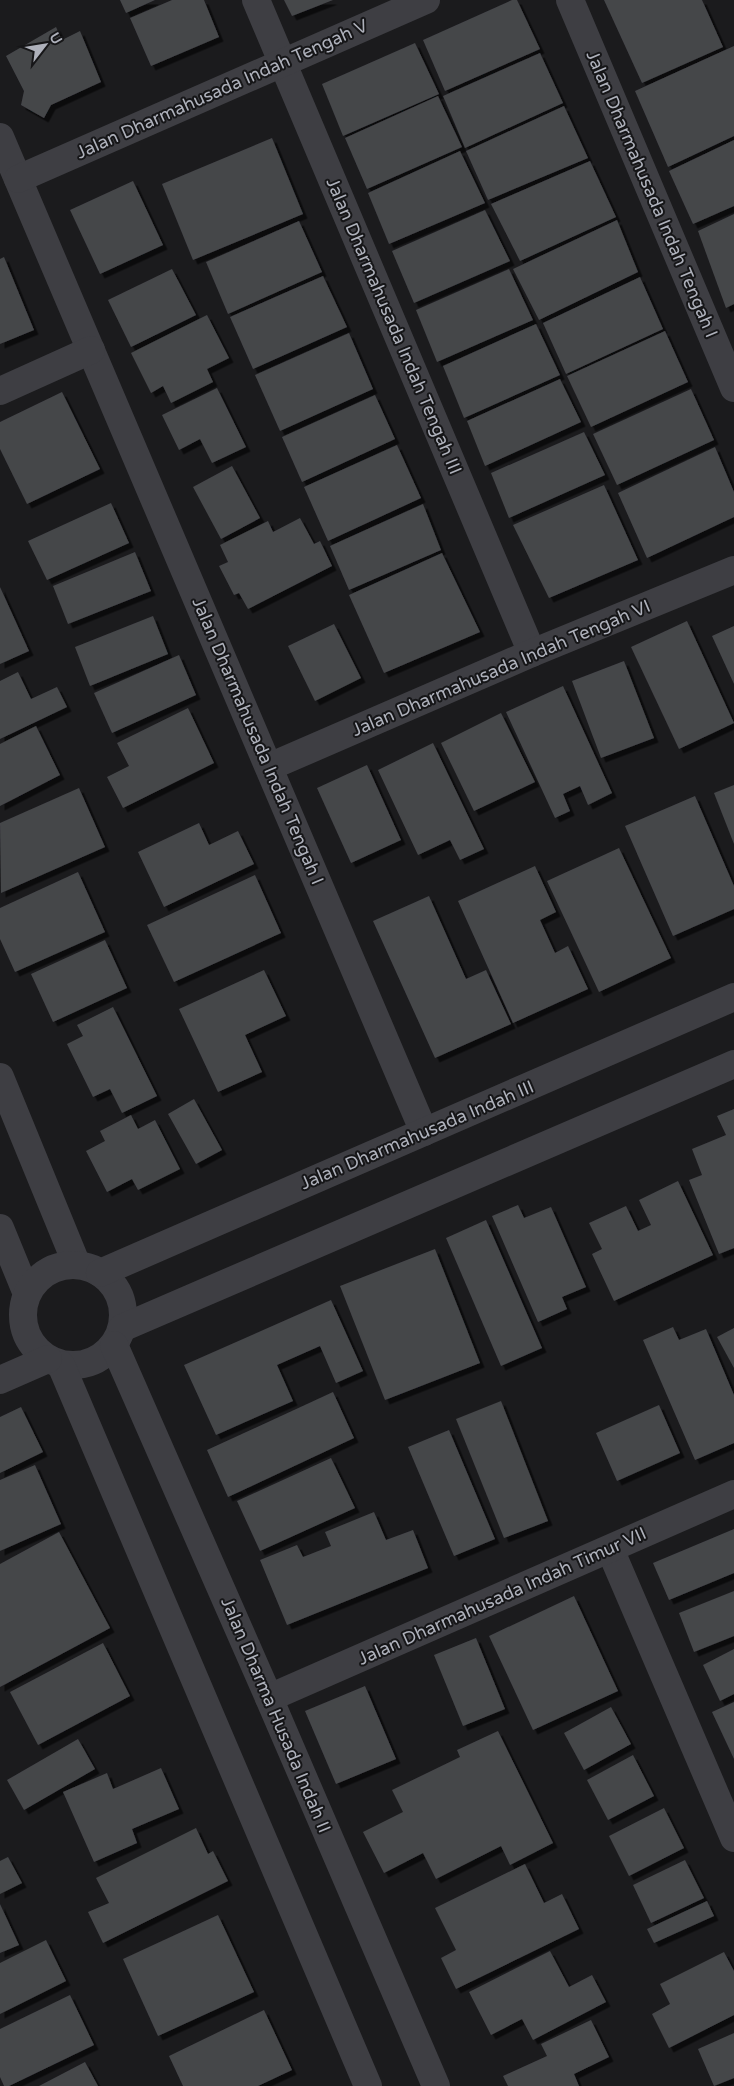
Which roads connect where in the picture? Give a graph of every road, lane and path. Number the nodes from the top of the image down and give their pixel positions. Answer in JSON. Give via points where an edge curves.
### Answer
{"nodes":[{"id":1,"x":256,"y":0,"type":"edge"},
{"id":2,"x":426,"y":0,"type":"edge"},
{"id":3,"x":570,"y":0,"type":"edge"},
{"id":4,"x":283,"y":63,"type":"junction"},
{"id":5,"x":0,"y":137,"type":"edge"},
{"id":6,"x":18,"y":179,"type":"junction"},
{"id":7,"x":91,"y":350,"type":"junction"},
{"id":8,"x":734,"y":388,"type":"edge"},
{"id":9,"x":0,"y":390,"type":"edge"},
{"id":10,"x":734,"y":570,"type":"edge"},
{"id":11,"x":532,"y":653,"type":"junction"},
{"id":12,"x":269,"y":767,"type":"junction"},
{"id":13,"x":734,"y":997,"type":"edge"},
{"id":14,"x":734,"y":1064,"type":"edge"},
{"id":15,"x":0,"y":1077,"type":"edge"},
{"id":16,"x":424,"y":1132,"type":"junction"},
{"id":17,"x":0,"y":1228,"type":"edge"},
{"id":18,"x":88,"y":1269,"type":"junction"},
{"id":19,"x":17,"y":1302,"type":"edge"},
{"id":20,"x":118,"y":1336,"type":"junction"},
{"id":21,"x":54,"y":1362,"type":"junction"},
{"id":22,"x":0,"y":1380,"type":"edge"},
{"id":23,"x":734,"y":1494,"type":"edge"},
{"id":24,"x":610,"y":1549,"type":"junction"},
{"id":25,"x":270,"y":1698,"type":"junction"},
{"id":26,"x":734,"y":1838,"type":"edge"},
{"id":27,"x":368,"y":2086,"type":"edge"},
{"id":28,"x":436,"y":2086,"type":"edge"}],
"edges":[{"from":1,"to":4,"type":"street","name":"Jalan Dharmahusada Indah Tengah III"},
{"from":2,"to":4,"type":"street","name":"Jalan Dharmahusada Indah Tengah V"},
{"from":3,"to":8,"type":"street","name":"Jalan Dharmahusada Indah Tengah I"},
{"from":4,"to":6,"type":"street","name":"Jalan Dharmahusada Indah Tengah V"},
{"from":4,"to":11,"type":"street","name":"Jalan Dharmahusada Indah Tengah III"},
{"from":5,"to":6,"type":"street","name":"Jalan Dharmahusada Indah Tengah I"},
{"from":6,"to":7,"type":"street","name":"Jalan Dharmahusada Indah Tengah I"},
{"from":7,"to":9,"type":"street"},
{"from":7,"to":12,"type":"street","name":"Jalan Dharmahusada Indah Tengah I"},
{"from":10,"to":11,"type":"street","name":"Jalan Dharmahusada Indah Tengah VI"},
{"from":11,"to":12,"type":"street","name":"Jalan Dharmahusada Indah Tengah VI"},
{"from":12,"to":16,"type":"street","name":"Jalan Dharmahusada Indah Tengah I"},
{"from":13,"to":16,"type":"street","name":"Jalan Dharmahusada Indah III"},
{"from":14,"to":20,"type":"street"},
{"from":15,"to":18,"type":"street"},
{"from":16,"to":18,"type":"street","name":"Jalan Dharmahusada Indah III"},
{"from":17,"to":19,"type":"street"},
{"from":18,"to":19,"type":"street","via":[[65,1265],[52,1269]]},
{"from":18,"to":20,"type":"street","via":[[111,1283],[120,1297],[123,1313]]},
{"from":19,"to":21,"type":"street","via":[[26,1334],[34,1348]]},
{"from":20,"to":21,"type":"street","via":[[99,1358],[81,1366]]},
{"from":20,"to":25,"type":"street","name":"Jalan Dharma Husada Indah II"},
{"from":21,"to":22,"type":"street"},
{"from":21,"to":27,"type":"street"},
{"from":23,"to":24,"type":"street","name":"Jalan Dharmahusada Indah Timur VII"},
{"from":24,"to":25,"type":"street","name":"Jalan Dharmahusada Indah Timur VII"},
{"from":24,"to":26,"type":"street"},
{"from":25,"to":28,"type":"street","name":"Jalan Dharma Husada Indah II"}]}
